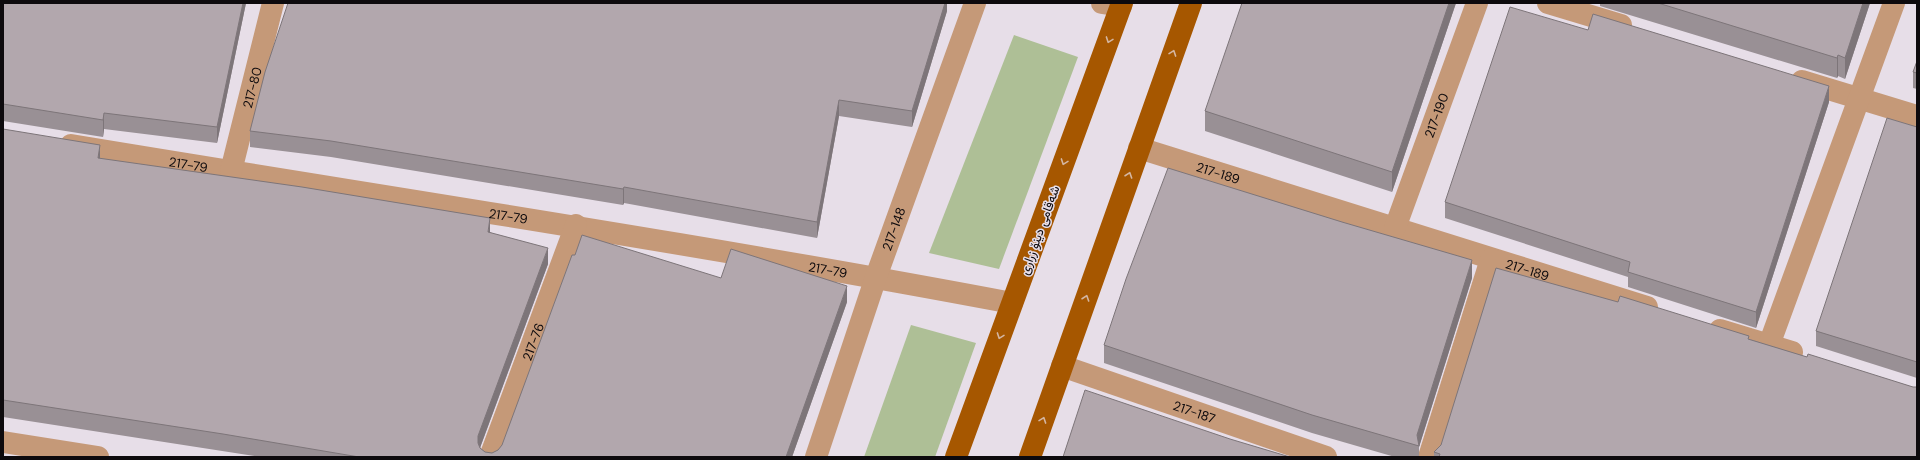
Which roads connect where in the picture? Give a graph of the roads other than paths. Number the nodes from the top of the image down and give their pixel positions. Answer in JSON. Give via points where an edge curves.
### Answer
{"nodes":[{"id":1,"x":273,"y":3,"type":"edge"},
{"id":2,"x":975,"y":3,"type":"edge"},
{"id":3,"x":1191,"y":3,"type":"edge"},
{"id":4,"x":1477,"y":3,"type":"edge"},
{"id":5,"x":1548,"y":3,"type":"edge"},
{"id":6,"x":1894,"y":3,"type":"edge"},
{"id":7,"x":1115,"y":4,"type":"edge"},
{"id":8,"x":1639,"y":31,"type":"edge"},
{"id":9,"x":1783,"y":75,"type":"edge"},
{"id":10,"x":1859,"y":98,"type":"junction"},
{"id":11,"x":1917,"y":116,"type":"edge"},
{"id":12,"x":50,"y":141,"type":"edge"},
{"id":13,"x":1139,"y":148,"type":"junction"},
{"id":14,"x":231,"y":171,"type":"junction"},
{"id":15,"x":576,"y":226,"type":"junction"},
{"id":16,"x":1395,"y":228,"type":"junction"},
{"id":17,"x":1491,"y":259,"type":"junction"},
{"id":18,"x":876,"y":278,"type":"junction"},
{"id":19,"x":1012,"y":303,"type":"junction"},
{"id":20,"x":1664,"y":313,"type":"edge"},
{"id":21,"x":1701,"y":324,"type":"edge"},
{"id":22,"x":1769,"y":345,"type":"junction"},
{"id":23,"x":1814,"y":359,"type":"edge"},
{"id":24,"x":1062,"y":366,"type":"junction"},
{"id":25,"x":3,"y":442,"type":"edge"},
{"id":26,"x":98,"y":457,"type":"edge"},
{"id":27,"x":490,"y":457,"type":"edge"},
{"id":28,"x":816,"y":457,"type":"edge"},
{"id":29,"x":956,"y":457,"type":"edge"},
{"id":30,"x":1030,"y":457,"type":"edge"},
{"id":31,"x":1326,"y":457,"type":"edge"},
{"id":32,"x":1429,"y":457,"type":"edge"}],
"edges":[{"from":1,"to":14,"type":"street","name":"217-80"},
{"from":2,"to":18,"type":"street","name":"217-148"},
{"from":13,"to":3,"type":"main road","one_way":true},
{"from":4,"to":16,"type":"street","name":"217-190"},
{"from":5,"to":8,"type":"street"},
{"from":6,"to":10,"type":"street"},
{"from":7,"to":19,"type":"main road","name":"شەقامی دینۆ زراری","one_way":true},
{"from":9,"to":10,"type":"street"},
{"from":10,"to":11,"type":"street"},
{"from":10,"to":22,"type":"street"},
{"from":12,"to":14,"type":"street","name":"217-79"},
{"from":13,"to":16,"type":"street","name":"217-189"},
{"from":24,"to":13,"type":"main road","one_way":true},
{"from":14,"to":15,"type":"street","name":"217-79"},
{"from":15,"to":18,"type":"street","name":"217-79"},
{"from":15,"to":27,"type":"street","name":"217-76"},
{"from":16,"to":17,"type":"street","name":"217-189"},
{"from":17,"to":20,"type":"street","name":"217-189"},
{"from":17,"to":32,"type":"street"},
{"from":18,"to":19,"type":"street","name":"217-79"},
{"from":18,"to":28,"type":"street","name":"217-148"},
{"from":19,"to":29,"type":"main road","name":"شەقامی دینۆ زراری","one_way":true},
{"from":21,"to":22,"type":"street"},
{"from":22,"to":23,"type":"street"},
{"from":30,"to":24,"type":"main road","one_way":true},
{"from":24,"to":31,"type":"street","name":"217-187"},
{"from":25,"to":26,"type":"street"}]}
